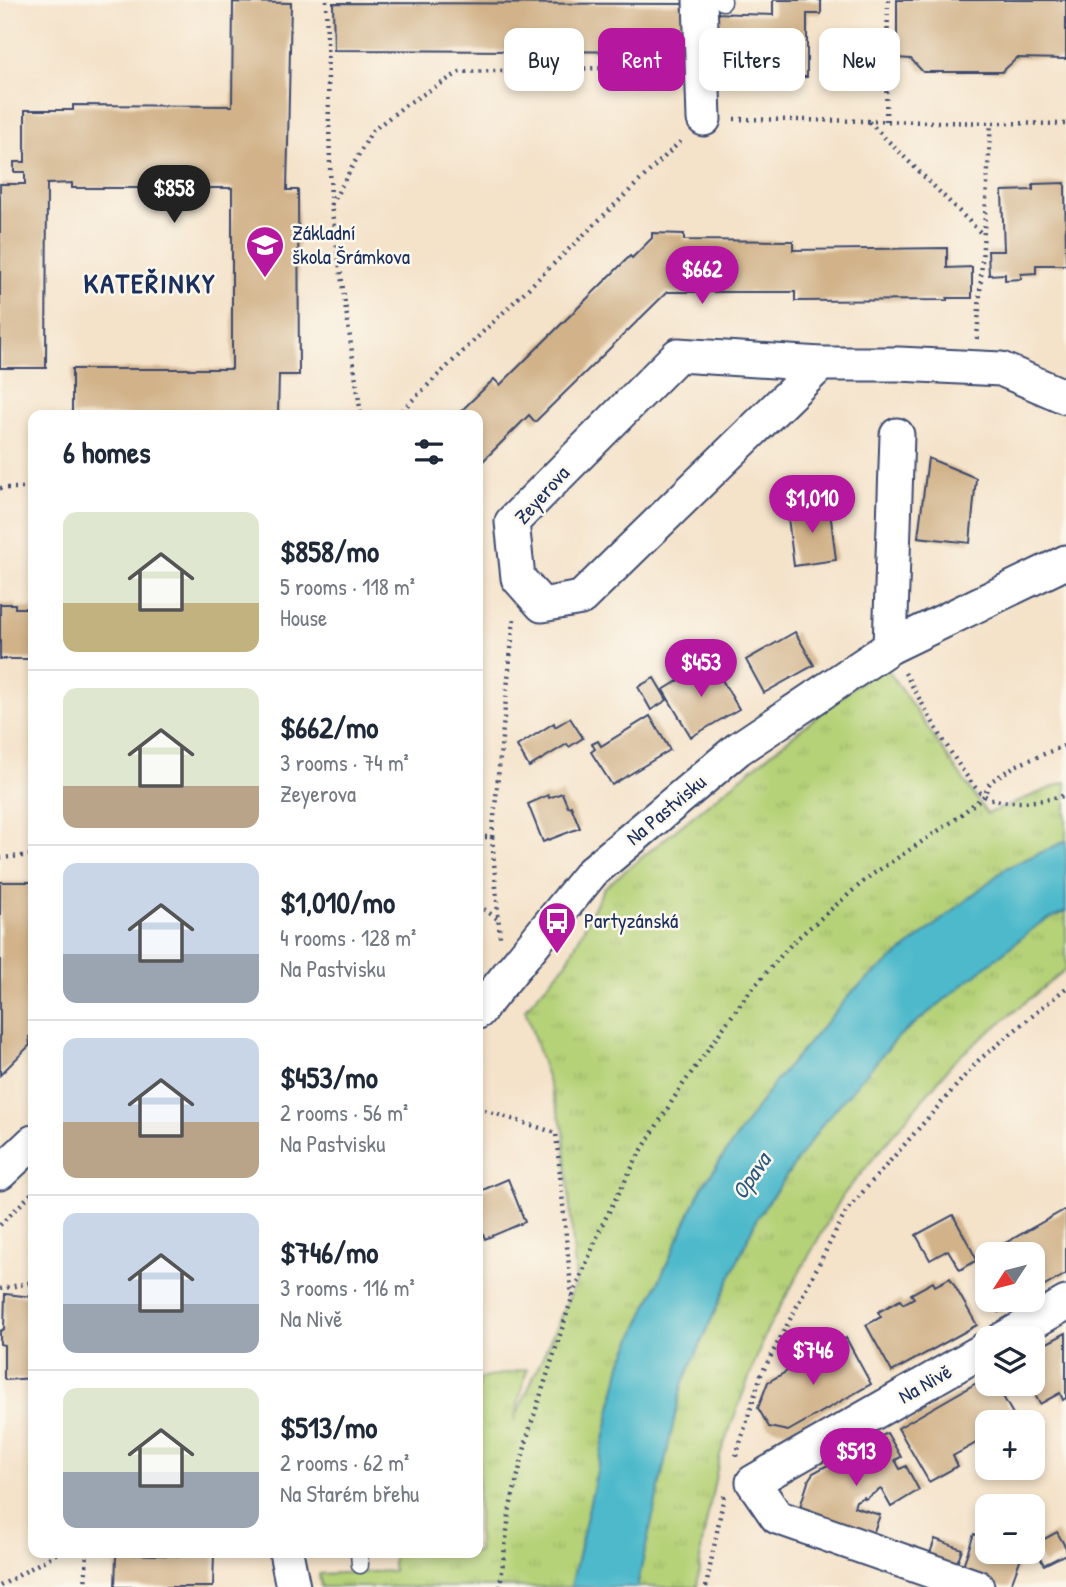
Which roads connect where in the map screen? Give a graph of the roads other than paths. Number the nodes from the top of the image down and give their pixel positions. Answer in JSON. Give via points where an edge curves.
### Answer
{"nodes":[{"id":1,"x":715,"y":1,"type":"edge"},
{"id":2,"x":704,"y":119,"type":"road end"},
{"id":3,"x":821,"y":364,"type":"junction"},
{"id":4,"x":1066,"y":397,"type":"edge"},
{"id":5,"x":897,"y":435,"type":"dead end"},
{"id":6,"x":1066,"y":562,"type":"edge"},
{"id":7,"x":890,"y":647,"type":"junction"},
{"id":8,"x":483,"y":1006,"type":"edge"},
{"id":9,"x":28,"y":1147,"type":"edge"},
{"id":10,"x":0,"y":1173,"type":"edge"},
{"id":11,"x":1066,"y":1303,"type":"edge"},
{"id":12,"x":1026,"y":1326,"type":"edge"},
{"id":13,"x":975,"y":1354,"type":"edge"},
{"id":14,"x":287,"y":1558,"type":"edge"},
{"id":15,"x":293,"y":1587,"type":"edge"},
{"id":16,"x":977,"y":1587,"type":"edge"}],
"edges":[{"from":1,"to":2,"type":"street","via":[[702,65]]},
{"from":3,"to":3,"type":"street","name":"Zeyerova","via":[[678,355],[512,522],[518,578],[542,606],[581,598]]},
{"from":3,"to":4,"type":"street","name":"Zeyerova","via":[[1001,369]]},
{"from":5,"to":7,"type":"street"},
{"from":6,"to":7,"type":"street","name":"Na Pastvisku"},
{"from":7,"to":8,"type":"street","name":"Na Pastvisku","via":[[738,749],[592,872]]},
{"from":9,"to":10,"type":"street"},
{"from":11,"to":12,"type":"street"},
{"from":13,"to":16,"type":"street","name":"Na Nivě","via":[[738,1476],[777,1517]]},
{"from":14,"to":15,"type":"street"}]}
